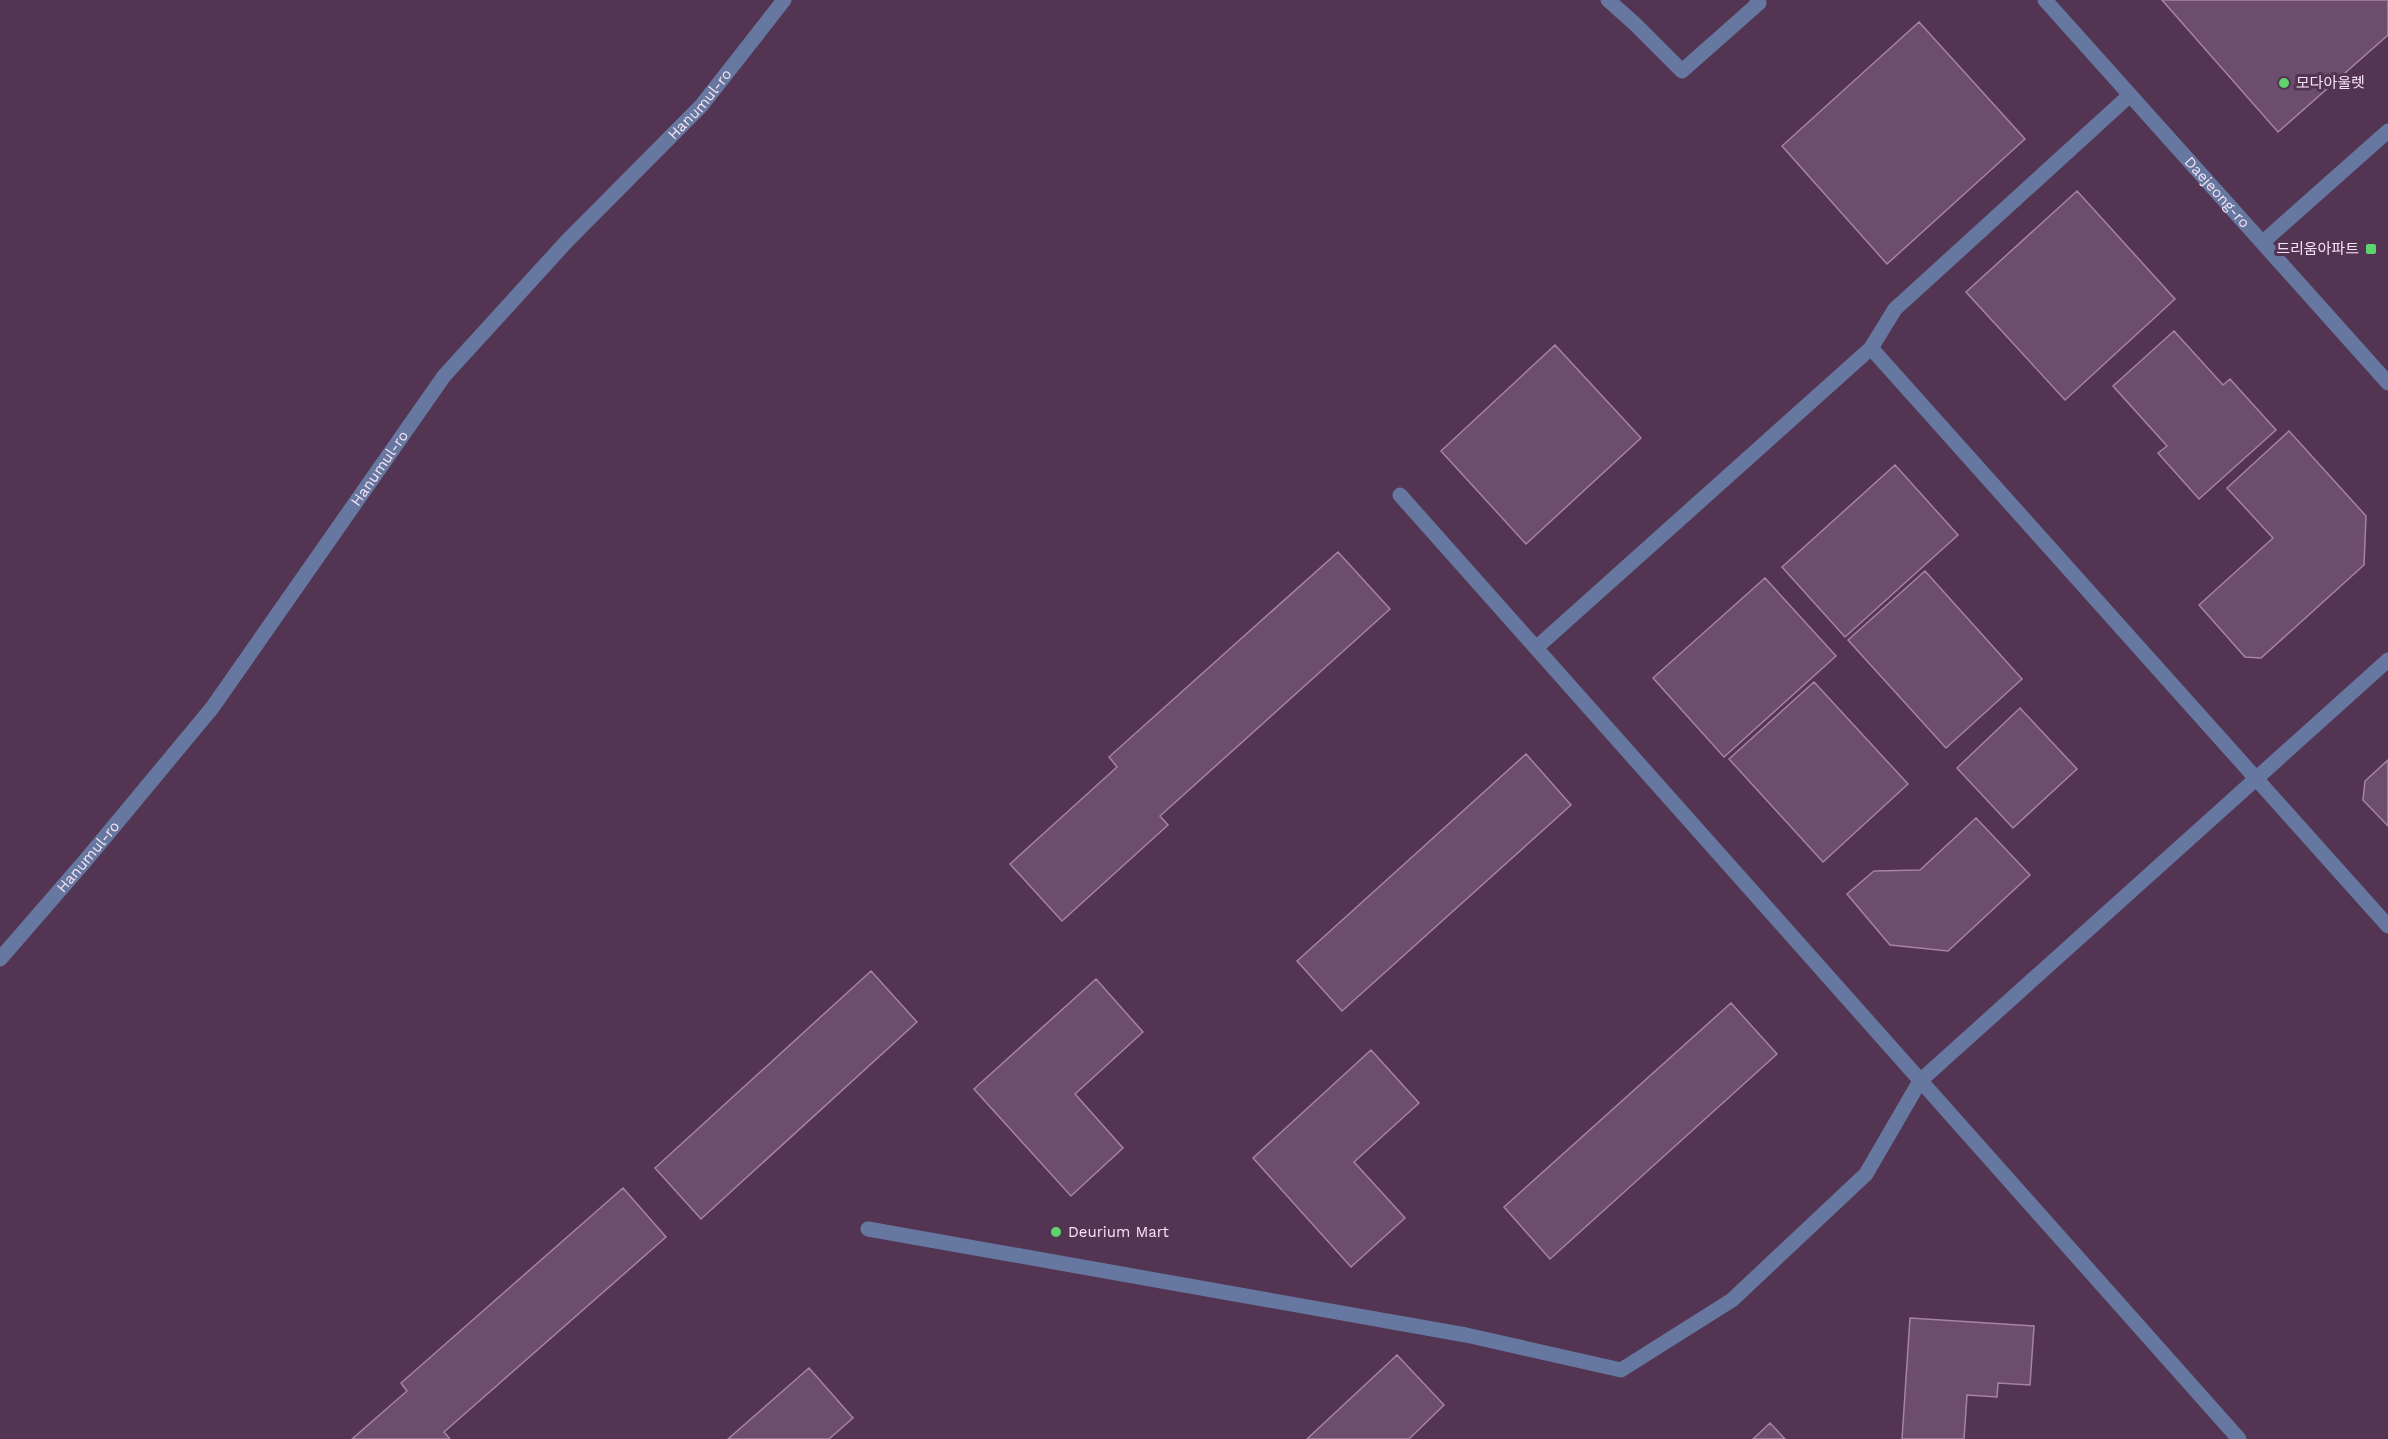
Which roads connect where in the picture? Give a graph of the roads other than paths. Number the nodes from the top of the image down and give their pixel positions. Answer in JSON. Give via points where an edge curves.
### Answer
{"nodes":[{"id":1,"x":784,"y":0,"type":"edge"},
{"id":2,"x":1608,"y":0,"type":"edge"},
{"id":3,"x":1757,"y":0,"type":"edge"},
{"id":4,"x":2046,"y":0,"type":"edge"},
{"id":5,"x":2130,"y":95,"type":"junction"},
{"id":6,"x":2388,"y":131,"type":"edge"},
{"id":7,"x":2263,"y":242,"type":"junction"},
{"id":8,"x":1871,"y":348,"type":"junction"},
{"id":9,"x":2388,"y":383,"type":"edge"},
{"id":10,"x":1400,"y":495,"type":"dead end"},
{"id":11,"x":1536,"y":648,"type":"junction"},
{"id":12,"x":2388,"y":660,"type":"edge"},
{"id":13,"x":2256,"y":778,"type":"junction"},
{"id":14,"x":2388,"y":926,"type":"edge"},
{"id":15,"x":0,"y":959,"type":"edge"},
{"id":16,"x":1920,"y":1081,"type":"junction"},
{"id":17,"x":868,"y":1229,"type":"dead end"},
{"id":18,"x":2239,"y":1439,"type":"edge"}],
"edges":[{"from":1,"to":15,"type":"street","name":"Hanumul-ro","via":[[701,106],[567,241],[444,376],[212,708]]},
{"from":2,"to":3,"type":"street","via":[[1682,71],[1759,3]]},
{"from":4,"to":5,"type":"street","name":"Daejeong-ro"},
{"from":5,"to":7,"type":"street","name":"Daejeong-ro"},
{"from":5,"to":8,"type":"street","via":[[1895,309]]},
{"from":6,"to":7,"type":"street"},
{"from":7,"to":9,"type":"street","name":"Daejeong-ro"},
{"from":8,"to":11,"type":"street"},
{"from":8,"to":13,"type":"street"},
{"from":10,"to":11,"type":"street"},
{"from":11,"to":16,"type":"street"},
{"from":12,"to":13,"type":"street"},
{"from":13,"to":14,"type":"street"},
{"from":13,"to":16,"type":"street"},
{"from":16,"to":17,"type":"street","via":[[1866,1173],[1732,1300],[1621,1370],[1466,1335]]},
{"from":16,"to":18,"type":"street"}]}
